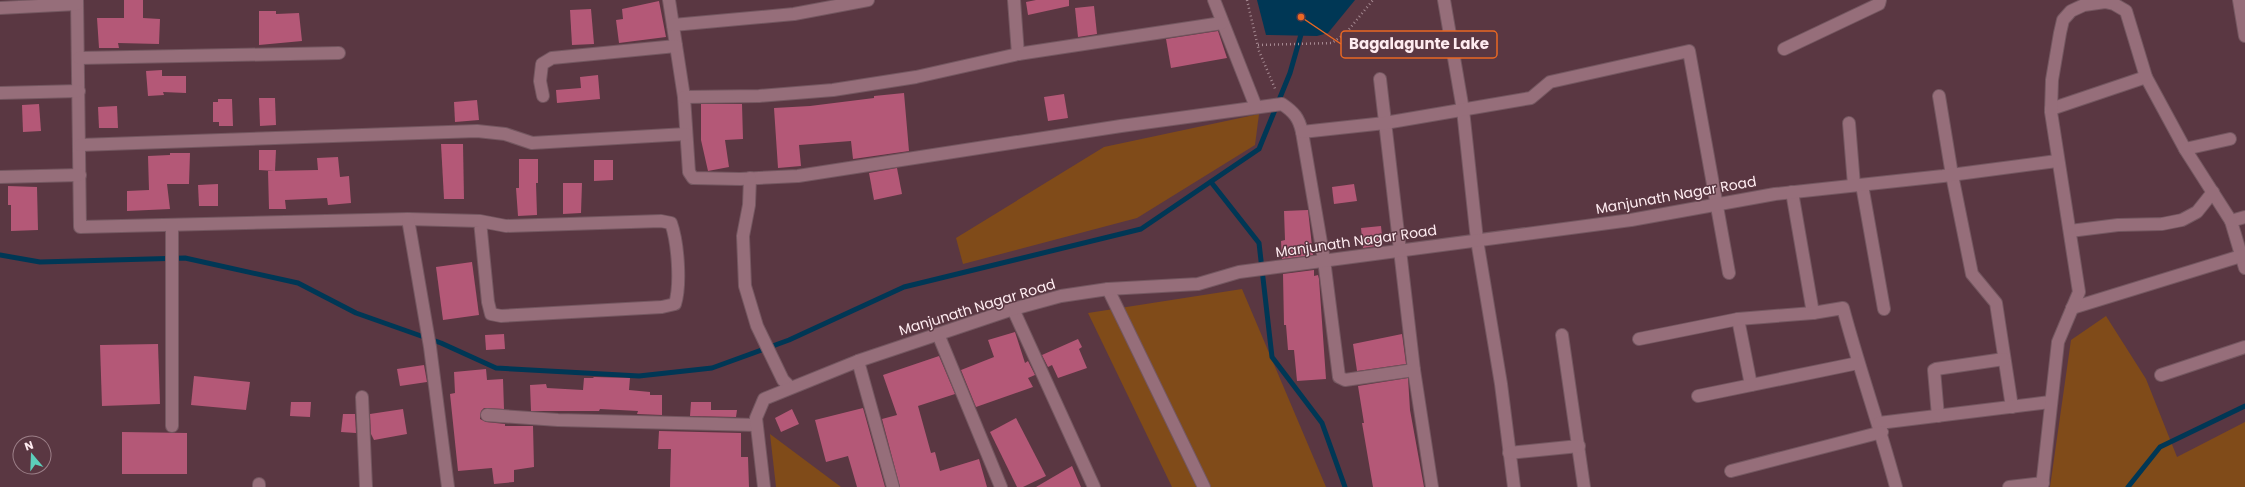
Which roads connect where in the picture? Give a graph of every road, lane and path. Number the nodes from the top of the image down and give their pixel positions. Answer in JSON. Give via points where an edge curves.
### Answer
{"nodes":[{"id":1,"x":669,"y":0,"type":"edge"},
{"id":2,"x":868,"y":0,"type":"edge"},
{"id":3,"x":1014,"y":0,"type":"edge"},
{"id":4,"x":1214,"y":0,"type":"edge"},
{"id":5,"x":1247,"y":0,"type":"edge"},
{"id":6,"x":1373,"y":0,"type":"edge"},
{"id":7,"x":1444,"y":0,"type":"edge"},
{"id":8,"x":1880,"y":0,"type":"edge"},
{"id":9,"x":2239,"y":0,"type":"edge"},
{"id":10,"x":2097,"y":1,"type":"edge"},
{"id":11,"x":77,"y":2,"type":"edge"},
{"id":12,"x":0,"y":8,"type":"edge"},
{"id":13,"x":1222,"y":23,"type":"junction"},
{"id":14,"x":673,"y":25,"type":"junction"},
{"id":15,"x":2245,"y":36,"type":"edge"},
{"id":16,"x":1258,"y":45,"type":"junction"},
{"id":17,"x":676,"y":46,"type":"junction"},
{"id":18,"x":1784,"y":49,"type":"dead end"},
{"id":19,"x":340,"y":53,"type":"dead end"},
{"id":20,"x":1018,"y":54,"type":"junction"},
{"id":21,"x":79,"y":58,"type":"junction"},
{"id":22,"x":2146,"y":76,"type":"junction"},
{"id":23,"x":1380,"y":79,"type":"dead end"},
{"id":24,"x":79,"y":91,"type":"junction"},
{"id":25,"x":0,"y":93,"type":"edge"},
{"id":26,"x":543,"y":96,"type":"dead end"},
{"id":27,"x":1940,"y":96,"type":"dead end"},
{"id":28,"x":684,"y":97,"type":"junction"},
{"id":29,"x":1282,"y":104,"type":"junction"},
{"id":30,"x":1256,"y":107,"type":"junction"},
{"id":31,"x":2051,"y":109,"type":"junction"},
{"id":32,"x":1463,"y":110,"type":"junction"},
{"id":33,"x":1385,"y":123,"type":"junction"},
{"id":34,"x":1849,"y":124,"type":"dead end"},
{"id":35,"x":1302,"y":132,"type":"junction"},
{"id":36,"x":686,"y":134,"type":"junction"},
{"id":37,"x":2230,"y":139,"type":"dead end"},
{"id":38,"x":80,"y":145,"type":"junction"},
{"id":39,"x":2185,"y":149,"type":"junction"},
{"id":40,"x":2057,"y":161,"type":"junction"},
{"id":41,"x":80,"y":175,"type":"junction"},
{"id":42,"x":1952,"y":175,"type":"junction"},
{"id":43,"x":0,"y":177,"type":"edge"},
{"id":44,"x":750,"y":178,"type":"junction"},
{"id":45,"x":1858,"y":185,"type":"junction"},
{"id":46,"x":1792,"y":192,"type":"junction"},
{"id":47,"x":2213,"y":192,"type":"junction"},
{"id":48,"x":1716,"y":204,"type":"junction"},
{"id":49,"x":2245,"y":217,"type":"edge"},
{"id":50,"x":408,"y":219,"type":"junction"},
{"id":51,"x":480,"y":221,"type":"junction"},
{"id":52,"x":2230,"y":221,"type":"junction"},
{"id":53,"x":172,"y":225,"type":"junction"},
{"id":54,"x":2070,"y":231,"type":"junction"},
{"id":55,"x":1477,"y":240,"type":"junction"},
{"id":56,"x":1399,"y":250,"type":"junction"},
{"id":57,"x":2241,"y":256,"type":"junction"},
{"id":58,"x":1324,"y":260,"type":"junction"},
{"id":59,"x":2245,"y":268,"type":"edge"},
{"id":60,"x":1729,"y":273,"type":"dead end"},
{"id":61,"x":1108,"y":289,"type":"junction"},
{"id":62,"x":2072,"y":308,"type":"junction"},
{"id":63,"x":1013,"y":309,"type":"junction"},
{"id":64,"x":1884,"y":309,"type":"dead end"},
{"id":65,"x":1813,"y":313,"type":"junction"},
{"id":66,"x":1738,"y":319,"type":"junction"},
{"id":67,"x":938,"y":334,"type":"junction"},
{"id":68,"x":1562,"y":335,"type":"dead end"},
{"id":69,"x":1639,"y":339,"type":"dead end"},
{"id":70,"x":2245,"y":347,"type":"edge"},
{"id":71,"x":2004,"y":359,"type":"junction"},
{"id":72,"x":858,"y":361,"type":"junction"},
{"id":73,"x":1858,"y":363,"type":"junction"},
{"id":74,"x":1414,"y":370,"type":"junction"},
{"id":75,"x":2161,"y":375,"type":"dead end"},
{"id":76,"x":787,"y":384,"type":"junction"},
{"id":77,"x":1751,"y":385,"type":"junction"},
{"id":78,"x":1698,"y":396,"type":"dead end"},
{"id":79,"x":362,"y":398,"type":"dead end"},
{"id":80,"x":2050,"y":402,"type":"junction"},
{"id":81,"x":2012,"y":407,"type":"junction"},
{"id":82,"x":487,"y":415,"type":"dead end"},
{"id":83,"x":1938,"y":416,"type":"junction"},
{"id":84,"x":756,"y":425,"type":"junction"},
{"id":85,"x":172,"y":426,"type":"dead end"},
{"id":86,"x":1880,"y":428,"type":"junction"},
{"id":87,"x":1579,"y":446,"type":"junction"},
{"id":88,"x":1509,"y":453,"type":"junction"},
{"id":89,"x":1731,"y":471,"type":"dead end"},
{"id":90,"x":2042,"y":485,"type":"edge"},
{"id":91,"x":366,"y":487,"type":"edge"},
{"id":92,"x":448,"y":487,"type":"edge"},
{"id":93,"x":764,"y":487,"type":"edge"},
{"id":94,"x":893,"y":487,"type":"edge"},
{"id":95,"x":1001,"y":487,"type":"edge"},
{"id":96,"x":1094,"y":487,"type":"edge"},
{"id":97,"x":1204,"y":487,"type":"edge"},
{"id":98,"x":1432,"y":487,"type":"edge"},
{"id":99,"x":1514,"y":487,"type":"edge"},
{"id":100,"x":1584,"y":487,"type":"edge"},
{"id":101,"x":1896,"y":487,"type":"edge"},
{"id":102,"x":2009,"y":487,"type":"edge"}],
"edges":[{"from":1,"to":14,"type":"street"},
{"from":2,"to":14,"type":"street","via":[[794,14]]},
{"from":3,"to":20,"type":"street"},
{"from":4,"to":13,"type":"street"},
{"from":5,"to":16,"type":"path"},
{"from":6,"to":16,"type":"path","via":[[1346,33],[1332,43]]},
{"from":7,"to":32,"type":"street"},
{"from":8,"to":18,"type":"street","via":[[1879,4]]},
{"from":9,"to":15,"type":"street"},
{"from":10,"to":22,"type":"street","via":[[2114,4],[2126,11]]},
{"from":10,"to":31,"type":"street","via":[[2071,11],[2063,20],[2052,80]]},
{"from":11,"to":12,"type":"street"},
{"from":11,"to":21,"type":"street"},
{"from":13,"to":20,"type":"street"},
{"from":13,"to":30,"type":"street"},
{"from":14,"to":17,"type":"street"},
{"from":16,"to":29,"type":"path"},
{"from":17,"to":26,"type":"street","via":[[552,58],[542,64],[540,81]]},
{"from":17,"to":28,"type":"street"},
{"from":19,"to":21,"type":"street"},
{"from":20,"to":28,"type":"street","via":[[916,77],[833,90],[759,96]]},
{"from":21,"to":24,"type":"street"},
{"from":22,"to":31,"type":"street"},
{"from":22,"to":39,"type":"street"},
{"from":23,"to":33,"type":"street"},
{"from":24,"to":25,"type":"street"},
{"from":24,"to":38,"type":"street"},
{"from":27,"to":42,"type":"street"},
{"from":28,"to":36,"type":"street"},
{"from":29,"to":30,"type":"street"},
{"from":29,"to":35,"type":"street","via":[[1293,111],[1300,122]]},
{"from":30,"to":44,"type":"street","via":[[798,176]]},
{"from":31,"to":40,"type":"street"},
{"from":32,"to":33,"type":"street"},
{"from":32,"to":48,"type":"street","via":[[1531,98],[1550,82],[1689,52]]},
{"from":32,"to":55,"type":"street"},
{"from":33,"to":35,"type":"street"},
{"from":33,"to":56,"type":"street"},
{"from":34,"to":45,"type":"street"},
{"from":35,"to":58,"type":"street"},
{"from":36,"to":38,"type":"street","via":[[532,143],[505,134],[477,131]]},
{"from":36,"to":44,"type":"street","via":[[689,172],[693,178]]},
{"from":37,"to":39,"type":"street"},
{"from":38,"to":41,"type":"street"},
{"from":39,"to":47,"type":"street"},
{"from":40,"to":42,"type":"street","name":"Manjunath Nagar Road"},
{"from":40,"to":54,"type":"street"},
{"from":41,"to":43,"type":"street"},
{"from":41,"to":53,"type":"street","via":[[80,227]]},
{"from":42,"to":45,"type":"street","name":"Manjunath Nagar Road"},
{"from":42,"to":71,"type":"street","via":[[1972,274],[1996,303]]},
{"from":44,"to":76,"type":"street","via":[[749,205],[743,236],[745,286],[757,326]]},
{"from":45,"to":46,"type":"street","name":"Manjunath Nagar Road"},
{"from":45,"to":64,"type":"street"},
{"from":46,"to":48,"type":"street","name":"Manjunath Nagar Road"},
{"from":46,"to":65,"type":"street"},
{"from":47,"to":52,"type":"street"},
{"from":47,"to":54,"type":"street","via":[[2198,212],[2182,220],[2162,224],[2118,225]]},
{"from":48,"to":55,"type":"street","name":"Manjunath Nagar Road","via":[[1631,220]]},
{"from":48,"to":60,"type":"street"},
{"from":49,"to":52,"type":"street"},
{"from":50,"to":51,"type":"street"},
{"from":50,"to":53,"type":"street"},
{"from":50,"to":92,"type":"street","via":[[430,347]]},
{"from":51,"to":51,"type":"street","via":[[491,314],[501,316],[662,307],[674,304],[678,294],[675,234],[671,223],[661,221],[506,226]]},
{"from":52,"to":57,"type":"street"},
{"from":53,"to":85,"type":"street"},
{"from":54,"to":62,"type":"street","via":[[2079,292]]},
{"from":55,"to":56,"type":"street","name":"Manjunath Nagar Road"},
{"from":55,"to":88,"type":"street","via":[[1501,384]]},
{"from":56,"to":58,"type":"street","name":"Manjunath Nagar Road"},
{"from":56,"to":74,"type":"street"},
{"from":57,"to":59,"type":"street"},
{"from":57,"to":62,"type":"street"},
{"from":58,"to":61,"type":"street","name":"Manjunath Nagar Road","via":[[1239,272],[1198,284]]},
{"from":58,"to":74,"type":"street","via":[[1339,377],[1345,380]]},
{"from":61,"to":63,"type":"street","name":"Manjunath Nagar Road","via":[[1061,296]]},
{"from":61,"to":97,"type":"street"},
{"from":62,"to":80,"type":"street","via":[[2058,342]]},
{"from":63,"to":67,"type":"street","name":"Manjunath Nagar Road"},
{"from":63,"to":96,"type":"street"},
{"from":65,"to":66,"type":"street"},
{"from":65,"to":73,"type":"street","via":[[1844,308]]},
{"from":66,"to":69,"type":"street"},
{"from":66,"to":77,"type":"street"},
{"from":67,"to":72,"type":"street","name":"Manjunath Nagar Road"},
{"from":67,"to":95,"type":"street"},
{"from":68,"to":87,"type":"street"},
{"from":70,"to":75,"type":"street"},
{"from":71,"to":81,"type":"street"},
{"from":71,"to":83,"type":"street","via":[[1936,368],[1934,370]]},
{"from":72,"to":76,"type":"street","name":"Manjunath Nagar Road"},
{"from":72,"to":94,"type":"street"},
{"from":73,"to":77,"type":"street"},
{"from":73,"to":86,"type":"street"},
{"from":74,"to":98,"type":"street"},
{"from":76,"to":84,"type":"street","name":"Manjunath Nagar Road","via":[[764,399],[756,418]]},
{"from":77,"to":78,"type":"street"},
{"from":79,"to":91,"type":"street"},
{"from":80,"to":81,"type":"street"},
{"from":80,"to":90,"type":"street"},
{"from":81,"to":83,"type":"street"},
{"from":82,"to":84,"type":"street","via":[[558,420]]},
{"from":83,"to":86,"type":"street"},
{"from":84,"to":93,"type":"street","name":"Manjunath Nagar Road"},
{"from":86,"to":89,"type":"street"},
{"from":86,"to":101,"type":"street"},
{"from":87,"to":88,"type":"street"},
{"from":87,"to":100,"type":"street"},
{"from":88,"to":99,"type":"street"},
{"from":90,"to":102,"type":"street"}]}
